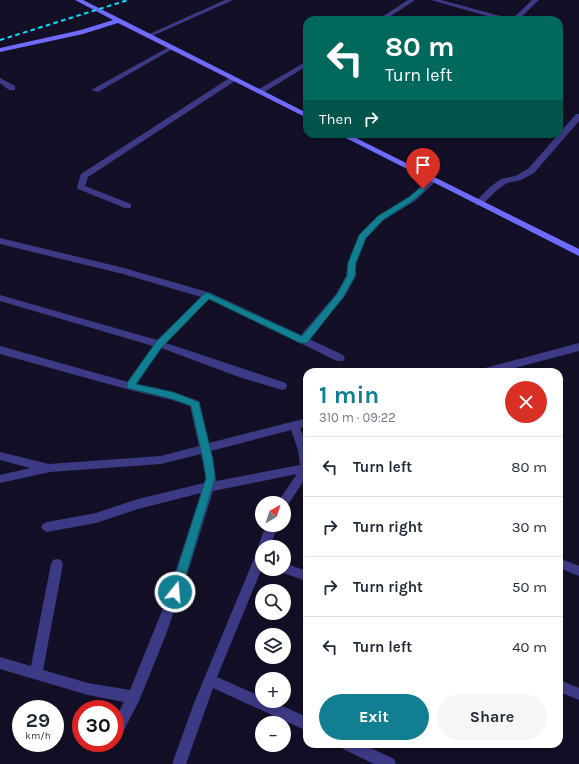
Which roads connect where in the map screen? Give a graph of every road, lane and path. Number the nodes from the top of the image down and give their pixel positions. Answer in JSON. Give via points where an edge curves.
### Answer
{"nodes":[{"id":1,"x":78,"y":0,"type":"edge"},
{"id":2,"x":230,"y":0,"type":"edge"},
{"id":3,"x":412,"y":0,"type":"edge"},
{"id":4,"x":434,"y":0,"type":"edge"},
{"id":5,"x":531,"y":2,"type":"edge"},
{"id":6,"x":386,"y":16,"type":"edge"},
{"id":7,"x":494,"y":16,"type":"edge"},
{"id":8,"x":518,"y":16,"type":"edge"},
{"id":9,"x":117,"y":21,"type":"junction"},
{"id":10,"x":148,"y":36,"type":"junction"},
{"id":11,"x":171,"y":48,"type":"junction"},
{"id":12,"x":0,"y":50,"type":"edge"},
{"id":13,"x":303,"y":65,"type":"edge"},
{"id":14,"x":0,"y":80,"type":"edge"},
{"id":15,"x":234,"y":80,"type":"junction"},
{"id":16,"x":12,"y":88,"type":"dead end"},
{"id":17,"x":95,"y":90,"type":"dead end"},
{"id":18,"x":258,"y":92,"type":"junction"},
{"id":19,"x":303,"y":114,"type":"edge"},
{"id":20,"x":579,"y":116,"type":"edge"},
{"id":21,"x":563,"y":134,"type":"edge"},
{"id":22,"x":350,"y":138,"type":"edge"},
{"id":23,"x":560,"y":138,"type":"edge"},
{"id":24,"x":434,"y":180,"type":"junction"},
{"id":25,"x":479,"y":203,"type":"junction"},
{"id":26,"x":128,"y":206,"type":"dead end"},
{"id":27,"x":0,"y":241,"type":"edge"},
{"id":28,"x":579,"y":253,"type":"edge"},
{"id":29,"x":208,"y":296,"type":"junction"},
{"id":30,"x":0,"y":298,"type":"edge"},
{"id":31,"x":304,"y":340,"type":"junction"},
{"id":32,"x":159,"y":344,"type":"junction"},
{"id":33,"x":579,"y":347,"type":"edge"},
{"id":34,"x":0,"y":350,"type":"edge"},
{"id":35,"x":340,"y":358,"type":"dead end"},
{"id":36,"x":501,"y":368,"type":"edge"},
{"id":37,"x":130,"y":386,"type":"junction"},
{"id":38,"x":282,"y":386,"type":"dead end"},
{"id":39,"x":303,"y":423,"type":"edge"},
{"id":40,"x":294,"y":425,"type":"junction"},
{"id":41,"x":205,"y":448,"type":"junction"},
{"id":42,"x":303,"y":448,"type":"edge"},
{"id":43,"x":0,"y":456,"type":"edge"},
{"id":44,"x":50,"y":468,"type":"junction"},
{"id":45,"x":303,"y":474,"type":"edge"},
{"id":46,"x":303,"y":477,"type":"edge"},
{"id":47,"x":0,"y":479,"type":"edge"},
{"id":48,"x":208,"y":487,"type":"junction"},
{"id":49,"x":288,"y":496,"type":"edge"},
{"id":50,"x":47,"y":527,"type":"dead end"},
{"id":51,"x":57,"y":564,"type":"dead end"},
{"id":52,"x":563,"y":565,"type":"edge"},
{"id":53,"x":291,"y":570,"type":"edge"},
{"id":54,"x":579,"y":571,"type":"edge"},
{"id":55,"x":255,"y":572,"type":"edge"},
{"id":56,"x":303,"y":575,"type":"edge"},
{"id":57,"x":0,"y":663,"type":"edge"},
{"id":58,"x":36,"y":674,"type":"junction"},
{"id":59,"x":210,"y":680,"type":"junction"},
{"id":60,"x":563,"y":688,"type":"edge"},
{"id":61,"x":579,"y":694,"type":"edge"},
{"id":62,"x":134,"y":697,"type":"junction"},
{"id":63,"x":124,"y":716,"type":"edge"},
{"id":64,"x":303,"y":722,"type":"edge"},
{"id":65,"x":356,"y":748,"type":"edge"},
{"id":66,"x":178,"y":764,"type":"edge"},
{"id":67,"x":389,"y":764,"type":"edge"}],
"edges":[{"from":1,"to":9,"type":"main road"},
{"from":2,"to":10,"type":"street"},
{"from":3,"to":6,"type":"street"},
{"from":4,"to":7,"type":"street"},
{"from":5,"to":8,"type":"street"},
{"from":9,"to":10,"type":"main road"},
{"from":9,"to":12,"type":"main road","via":[[83,32]]},
{"from":10,"to":11,"type":"main road"},
{"from":11,"to":15,"type":"main road"},
{"from":11,"to":17,"type":"street"},
{"from":13,"to":18,"type":"street"},
{"from":14,"to":16,"type":"street"},
{"from":15,"to":18,"type":"main road"},
{"from":15,"to":26,"type":"street","via":[[84,176],[82,188]]},
{"from":18,"to":19,"type":"main road"},
{"from":20,"to":21,"type":"street"},
{"from":22,"to":24,"type":"main road"},
{"from":23,"to":25,"type":"street","via":[[531,171],[518,178],[504,181]]},
{"from":24,"to":25,"type":"main road"},
{"from":24,"to":31,"type":"street","via":[[412,199],[380,218],[362,237],[352,263],[351,276],[340,296]]},
{"from":25,"to":28,"type":"main road"},
{"from":27,"to":29,"type":"street","via":[[124,271]]},
{"from":29,"to":31,"type":"street"},
{"from":29,"to":32,"type":"street"},
{"from":30,"to":32,"type":"street"},
{"from":31,"to":35,"type":"street"},
{"from":32,"to":37,"type":"street"},
{"from":32,"to":38,"type":"street"},
{"from":33,"to":36,"type":"street"},
{"from":34,"to":37,"type":"street"},
{"from":37,"to":41,"type":"street","via":[[196,404]]},
{"from":39,"to":40,"type":"street"},
{"from":40,"to":41,"type":"street"},
{"from":40,"to":42,"type":"street"},
{"from":41,"to":44,"type":"street","via":[[161,460]]},
{"from":41,"to":48,"type":"street","via":[[210,478]]},
{"from":43,"to":44,"type":"street"},
{"from":44,"to":47,"type":"street"},
{"from":45,"to":48,"type":"street"},
{"from":46,"to":49,"type":"street"},
{"from":48,"to":50,"type":"street","via":[[138,504],[96,518]]},
{"from":48,"to":62,"type":"street","via":[[167,620]]},
{"from":51,"to":58,"type":"street"},
{"from":52,"to":54,"type":"street"},
{"from":53,"to":56,"type":"street"},
{"from":55,"to":59,"type":"street"},
{"from":57,"to":58,"type":"street"},
{"from":58,"to":62,"type":"street","via":[[88,689]]},
{"from":59,"to":64,"type":"street"},
{"from":59,"to":66,"type":"street"},
{"from":60,"to":61,"type":"street"},
{"from":62,"to":63,"type":"street"},
{"from":65,"to":67,"type":"street"}]}
